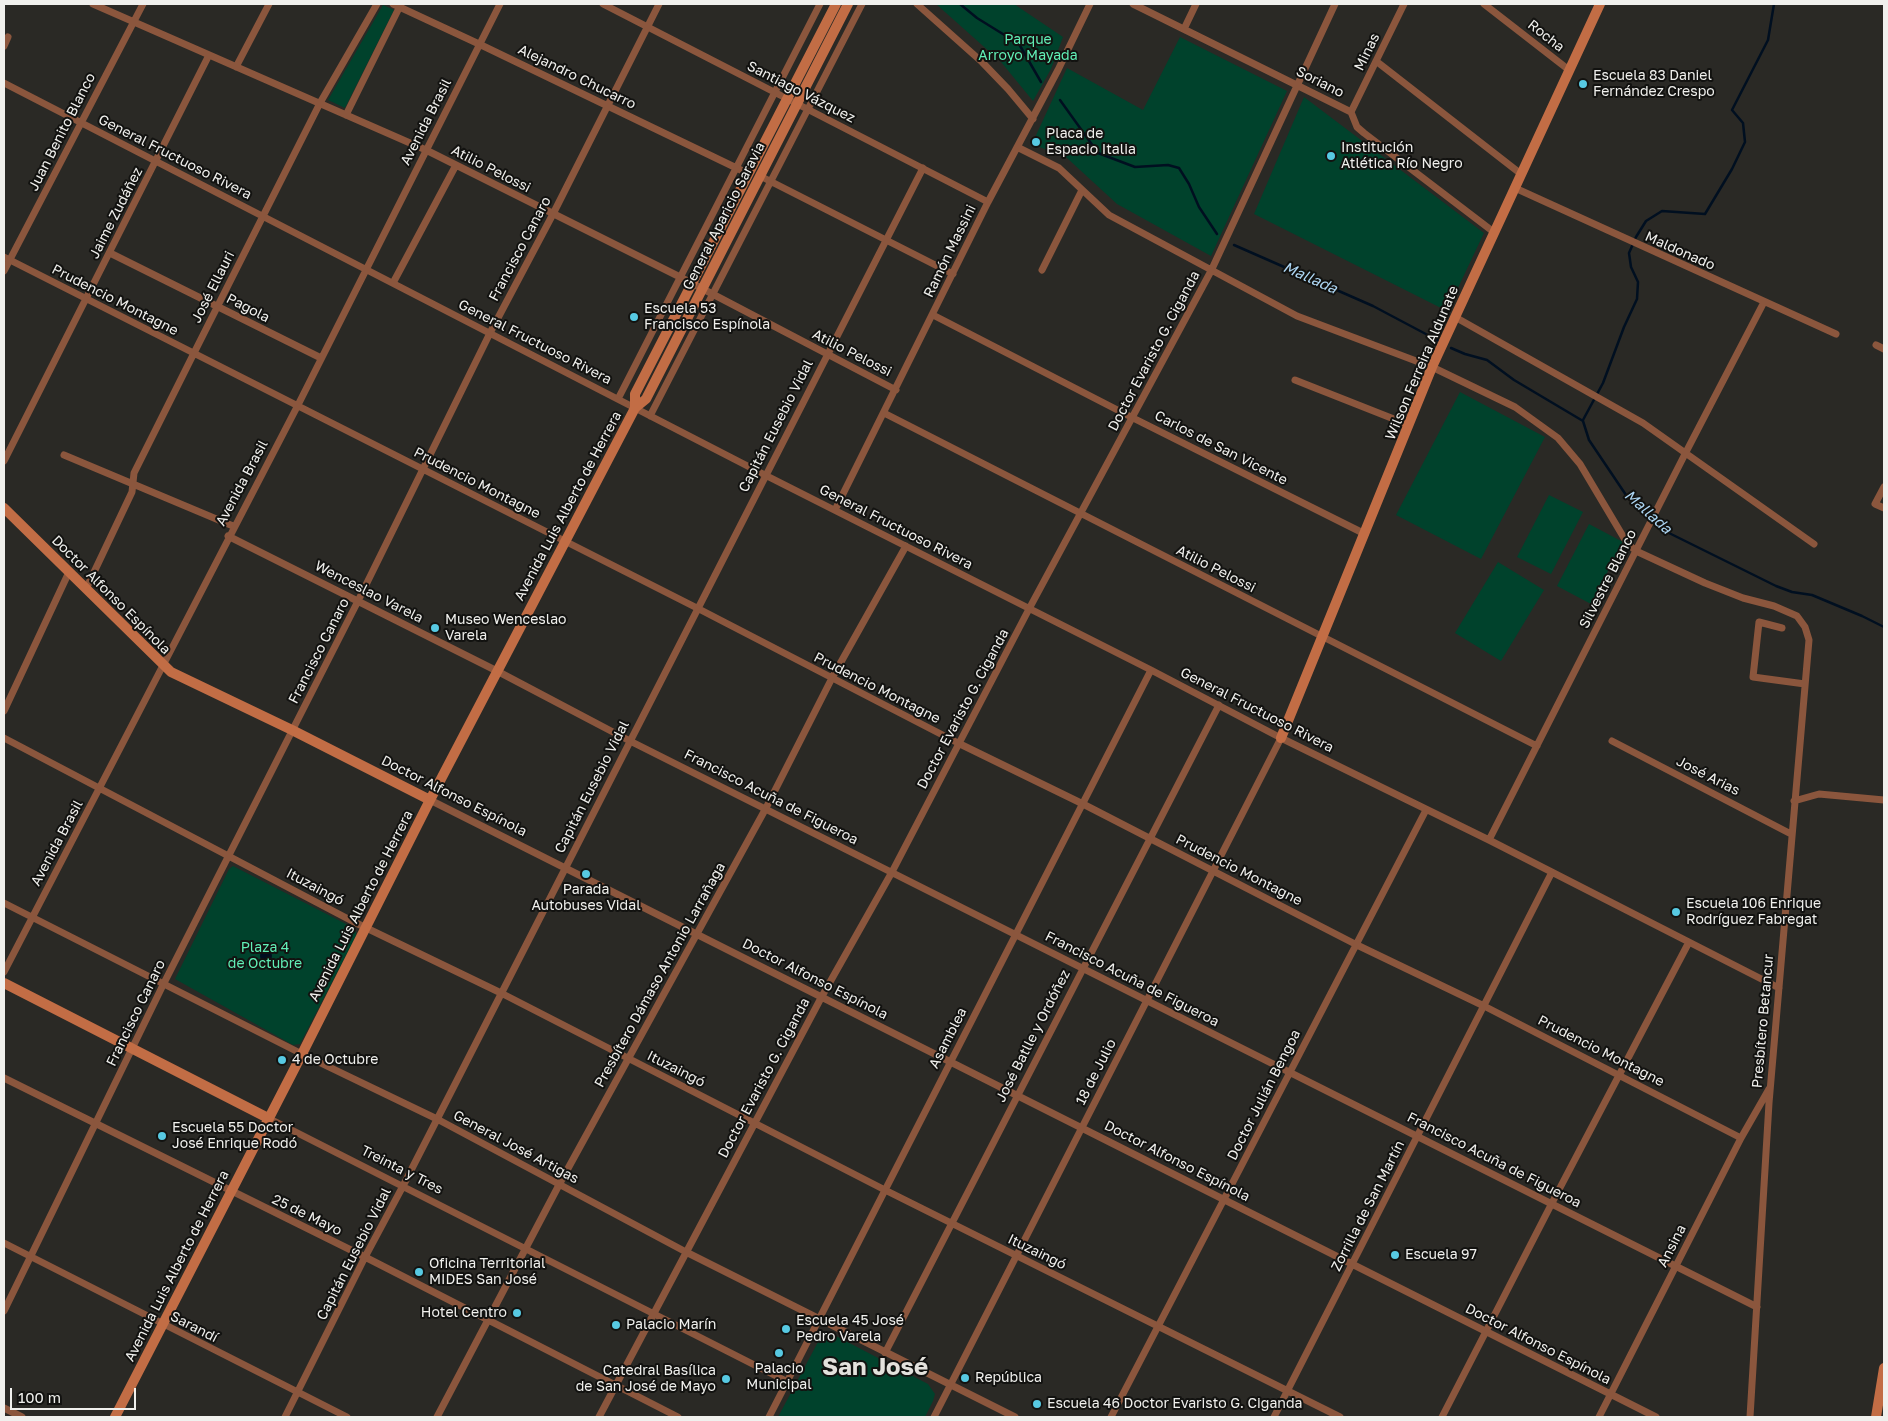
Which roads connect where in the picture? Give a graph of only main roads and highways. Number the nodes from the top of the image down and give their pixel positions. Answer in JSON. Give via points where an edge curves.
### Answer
{"nodes":[{"id":1,"x":836,"y":4,"type":"edge"},
{"id":2,"x":848,"y":4,"type":"edge"},
{"id":3,"x":1600,"y":4,"type":"edge"},
{"id":4,"x":792,"y":102,"type":"junction"},
{"id":5,"x":698,"y":286,"type":"junction"},
{"id":6,"x":635,"y":408,"type":"joint"},
{"id":7,"x":4,"y":508,"type":"edge"},
{"id":8,"x":1281,"y":738,"type":"road end"},
{"id":9,"x":430,"y":800,"type":"junction"},
{"id":10,"x":4,"y":983,"type":"edge"},
{"id":11,"x":268,"y":1118,"type":"junction"},
{"id":12,"x":1884,"y":1368,"type":"edge"},
{"id":13,"x":115,"y":1417,"type":"edge"},
{"id":14,"x":1876,"y":1417,"type":"edge"}],
"edges":[{"from":1,"to":4,"type":"main road","name":"General Aparicio Saravia"},
{"from":2,"to":4,"type":"main road","name":"General Aparicio Saravia"},
{"from":3,"to":8,"type":"main road","name":"Wilson Ferreira Aldunate","via":[[1432,367]]},
{"from":4,"to":5,"type":"main road","name":"General Aparicio Saravia","via":[[760,176]]},
{"from":4,"to":5,"type":"main road","name":"General Aparicio Saravia","via":[[748,174]]},
{"from":5,"to":6,"type":"main road","name":"General Aparicio Saravia","via":[[635,394]]},
{"from":6,"to":9,"type":"main road","name":"Avenida Luis Alberto de Herrera"},
{"from":7,"to":9,"type":"main road","name":"Doctor Alfonso Espínola","via":[[171,672]]},
{"from":9,"to":11,"type":"main road","name":"Avenida Luis Alberto de Herrera"},
{"from":10,"to":11,"type":"main road","name":"Treinta y Tres"},
{"from":11,"to":13,"type":"main road","name":"Avenida Luis Alberto de Herrera"},
{"from":12,"to":14,"type":"main road"}]}
